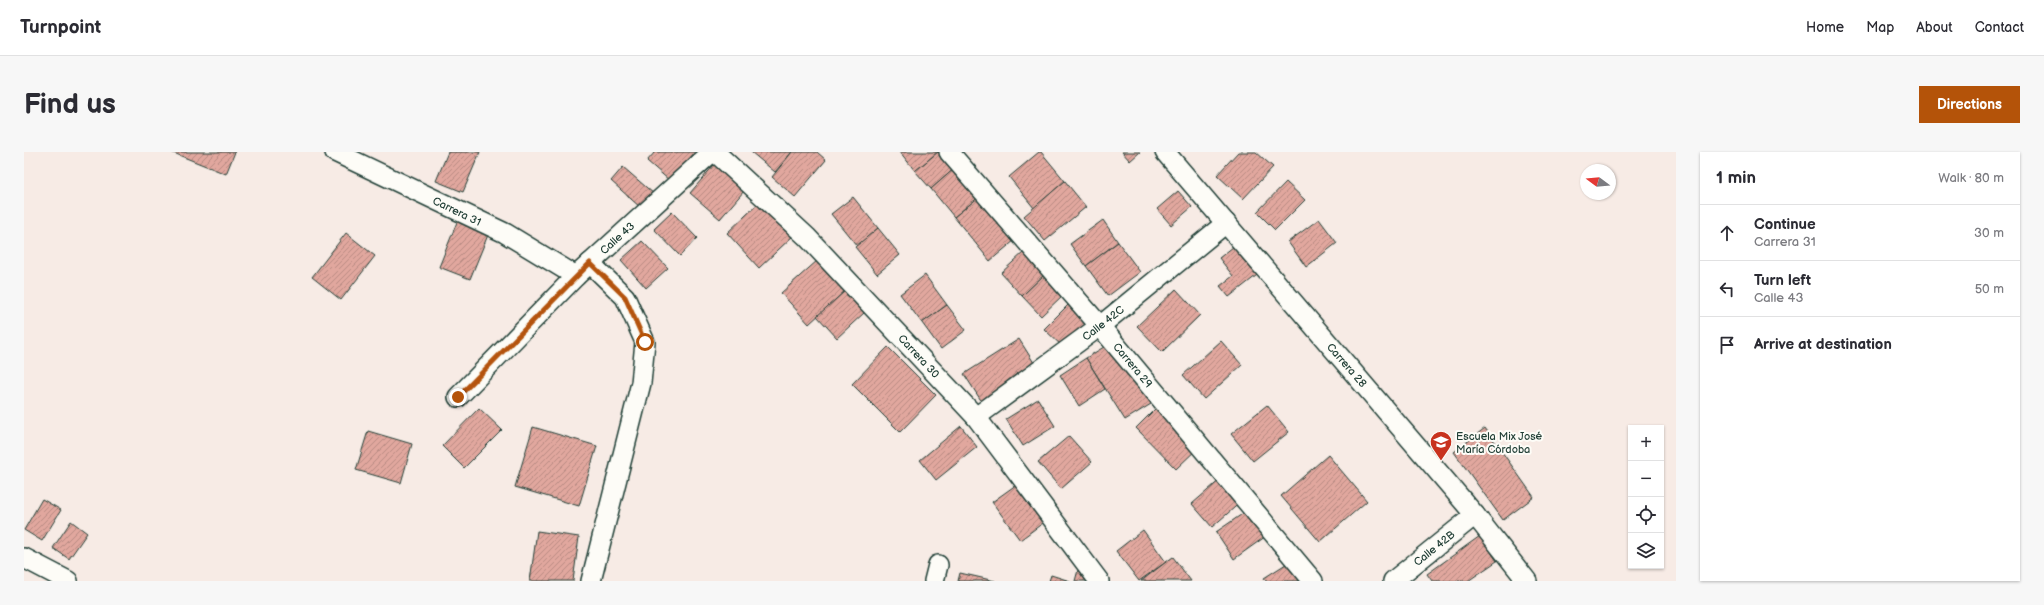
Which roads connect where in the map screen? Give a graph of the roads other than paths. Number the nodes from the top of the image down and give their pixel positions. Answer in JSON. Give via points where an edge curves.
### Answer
{"nodes":[{"id":1,"x":335,"y":152,"type":"edge"},
{"id":2,"x":714,"y":152,"type":"edge"},
{"id":3,"x":949,"y":152,"type":"edge"},
{"id":4,"x":1164,"y":152,"type":"edge"},
{"id":5,"x":1226,"y":223,"type":"junction"},
{"id":6,"x":590,"y":263,"type":"junction"},
{"id":7,"x":576,"y":276,"type":"junction"},
{"id":8,"x":1100,"y":326,"type":"junction"},
{"id":9,"x":458,"y":397,"type":"dead end"},
{"id":10,"x":976,"y":417,"type":"junction"},
{"id":11,"x":1475,"y":515,"type":"junction"},
{"id":12,"x":24,"y":558,"type":"edge"},
{"id":13,"x":68,"y":581,"type":"edge"},
{"id":14,"x":590,"y":581,"type":"edge"},
{"id":15,"x":1099,"y":581,"type":"edge"},
{"id":16,"x":1313,"y":581,"type":"edge"},
{"id":17,"x":1393,"y":581,"type":"edge"},
{"id":18,"x":1527,"y":581,"type":"edge"}],
"edges":[{"from":1,"to":7,"type":"street","name":"Carrera 31","via":[[504,233]]},
{"from":2,"to":6,"type":"street","name":"Calle 43"},
{"from":2,"to":10,"type":"street","name":"Carrera 30","via":[[807,237]]},
{"from":3,"to":8,"type":"street","name":"Carrera 29"},
{"from":4,"to":5,"type":"street","name":"Carrera 28"},
{"from":5,"to":8,"type":"street","name":"Calle 42C"},
{"from":5,"to":11,"type":"street","name":"Carrera 28"},
{"from":6,"to":7,"type":"street","name":"Calle 43"},
{"from":6,"to":14,"type":"street","via":[[625,297],[645,342],[641,383]]},
{"from":7,"to":9,"type":"street","name":"Calle 43"},
{"from":8,"to":10,"type":"street","name":"Calle 42C"},
{"from":8,"to":16,"type":"street","name":"Carrera 29"},
{"from":10,"to":15,"type":"street","name":"Carrera 30"},
{"from":11,"to":17,"type":"street","name":"Calle 42B"},
{"from":11,"to":18,"type":"street","name":"Carrera 28"},
{"from":12,"to":13,"type":"street"}]}
